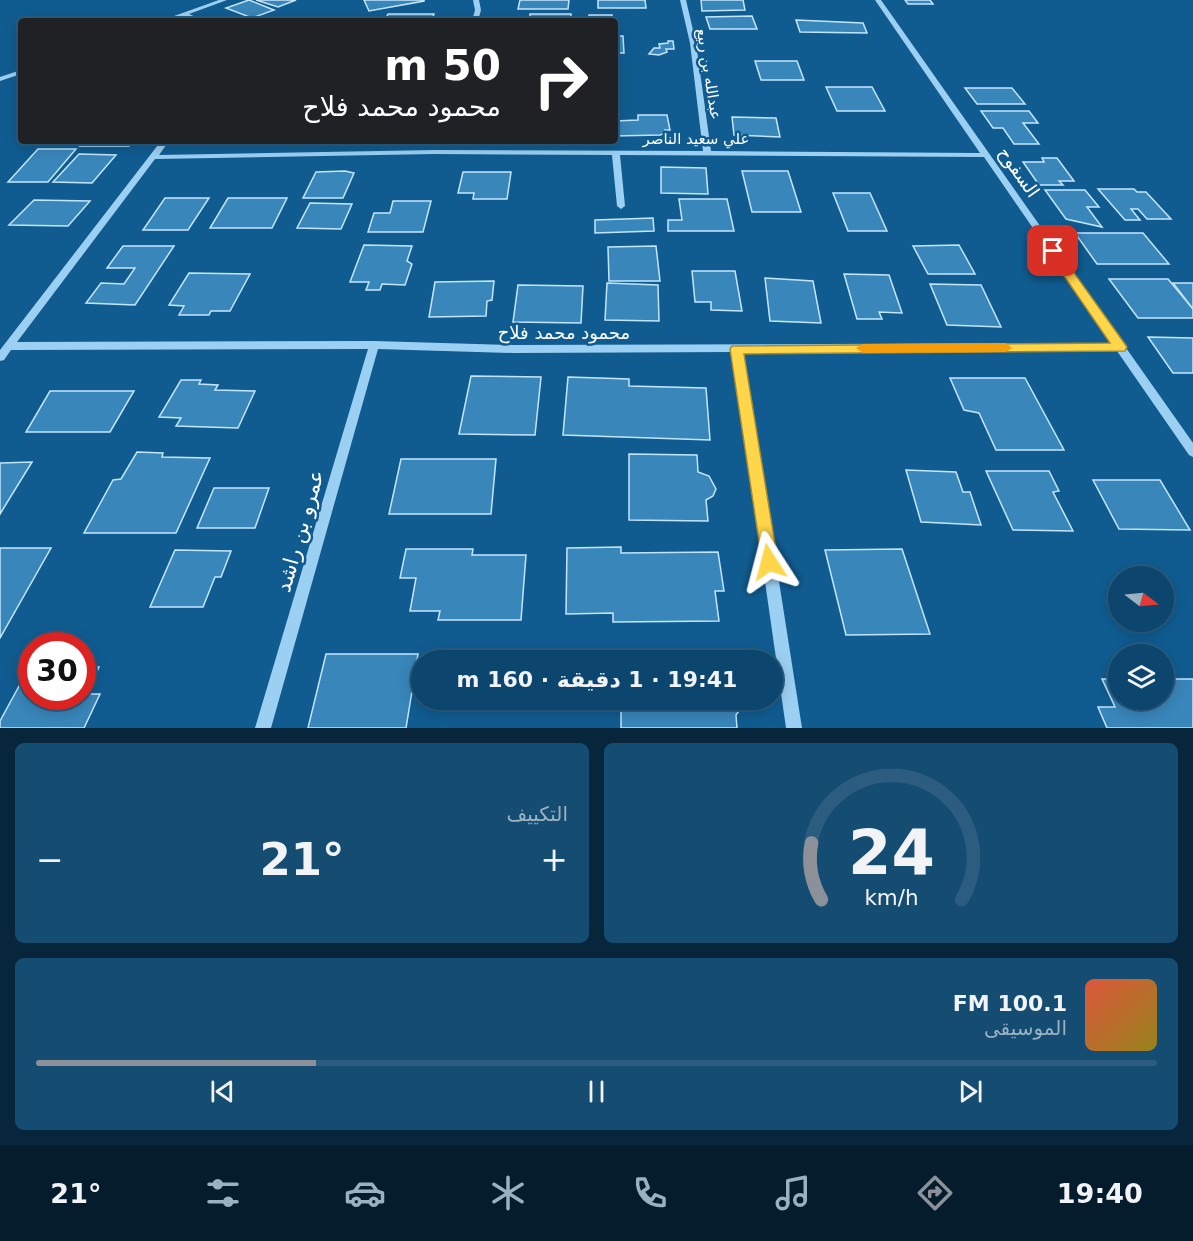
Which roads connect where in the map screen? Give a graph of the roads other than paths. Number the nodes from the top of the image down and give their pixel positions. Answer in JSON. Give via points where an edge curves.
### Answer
{"nodes":[{"id":1,"x":224,"y":0,"type":"edge"},
{"id":2,"x":476,"y":0,"type":"edge"},
{"id":3,"x":683,"y":0,"type":"edge"},
{"id":4,"x":878,"y":0,"type":"edge"},
{"id":5,"x":184,"y":14,"type":"junction"},
{"id":6,"x":172,"y":18,"type":"edge"},
{"id":7,"x":194,"y":18,"type":"edge"},
{"id":8,"x":476,"y":18,"type":"edge"},
{"id":9,"x":18,"y":73,"type":"edge"},
{"id":10,"x":0,"y":80,"type":"edge"},
{"id":11,"x":163,"y":144,"type":"edge"},
{"id":12,"x":436,"y":144,"type":"edge"},
{"id":13,"x":434,"y":152,"type":"junction"},
{"id":14,"x":616,"y":152,"type":"junction"},
{"id":15,"x":707,"y":152,"type":"junction"},
{"id":16,"x":987,"y":155,"type":"junction"},
{"id":17,"x":152,"y":157,"type":"junction"},
{"id":18,"x":621,"y":206,"type":"dead end"},
{"id":19,"x":375,"y":345,"type":"junction"},
{"id":20,"x":9,"y":346,"type":"junction"},
{"id":21,"x":1120,"y":347,"type":"junction"},
{"id":22,"x":737,"y":349,"type":"junction"},
{"id":23,"x":0,"y":357,"type":"edge"},
{"id":24,"x":1193,"y":452,"type":"edge"},
{"id":25,"x":263,"y":728,"type":"edge"},
{"id":26,"x":794,"y":728,"type":"edge"}],
"edges":[{"from":1,"to":5,"type":"street"},
{"from":2,"to":8,"type":"street"},
{"from":3,"to":15,"type":"street","name":"عبدالله بن ربيع","via":[[693,43]]},
{"from":4,"to":16,"type":"street","name":"السفوح"},
{"from":5,"to":6,"type":"street"},
{"from":5,"to":7,"type":"street"},
{"from":9,"to":10,"type":"street"},
{"from":11,"to":17,"type":"street"},
{"from":12,"to":13,"type":"street"},
{"from":13,"to":14,"type":"street","name":"علي سعيد الناصر"},
{"from":13,"to":17,"type":"street","name":"علي سعيد الناصر"},
{"from":14,"to":15,"type":"street","name":"علي سعيد الناصر"},
{"from":14,"to":18,"type":"street"},
{"from":15,"to":16,"type":"street","name":"علي سعيد الناصر"},
{"from":16,"to":21,"type":"street","name":"السفوح"},
{"from":17,"to":20,"type":"street"},
{"from":19,"to":20,"type":"street","name":"محمود محمد فلاح"},
{"from":19,"to":22,"type":"street","name":"محمود محمد فلاح"},
{"from":19,"to":25,"type":"street","name":"عمرو بن راشد"},
{"from":20,"to":23,"type":"street"},
{"from":21,"to":22,"type":"street","name":"محمود محمد فلاح"},
{"from":21,"to":24,"type":"street","name":"السفوح"},
{"from":22,"to":26,"type":"street"}]}
